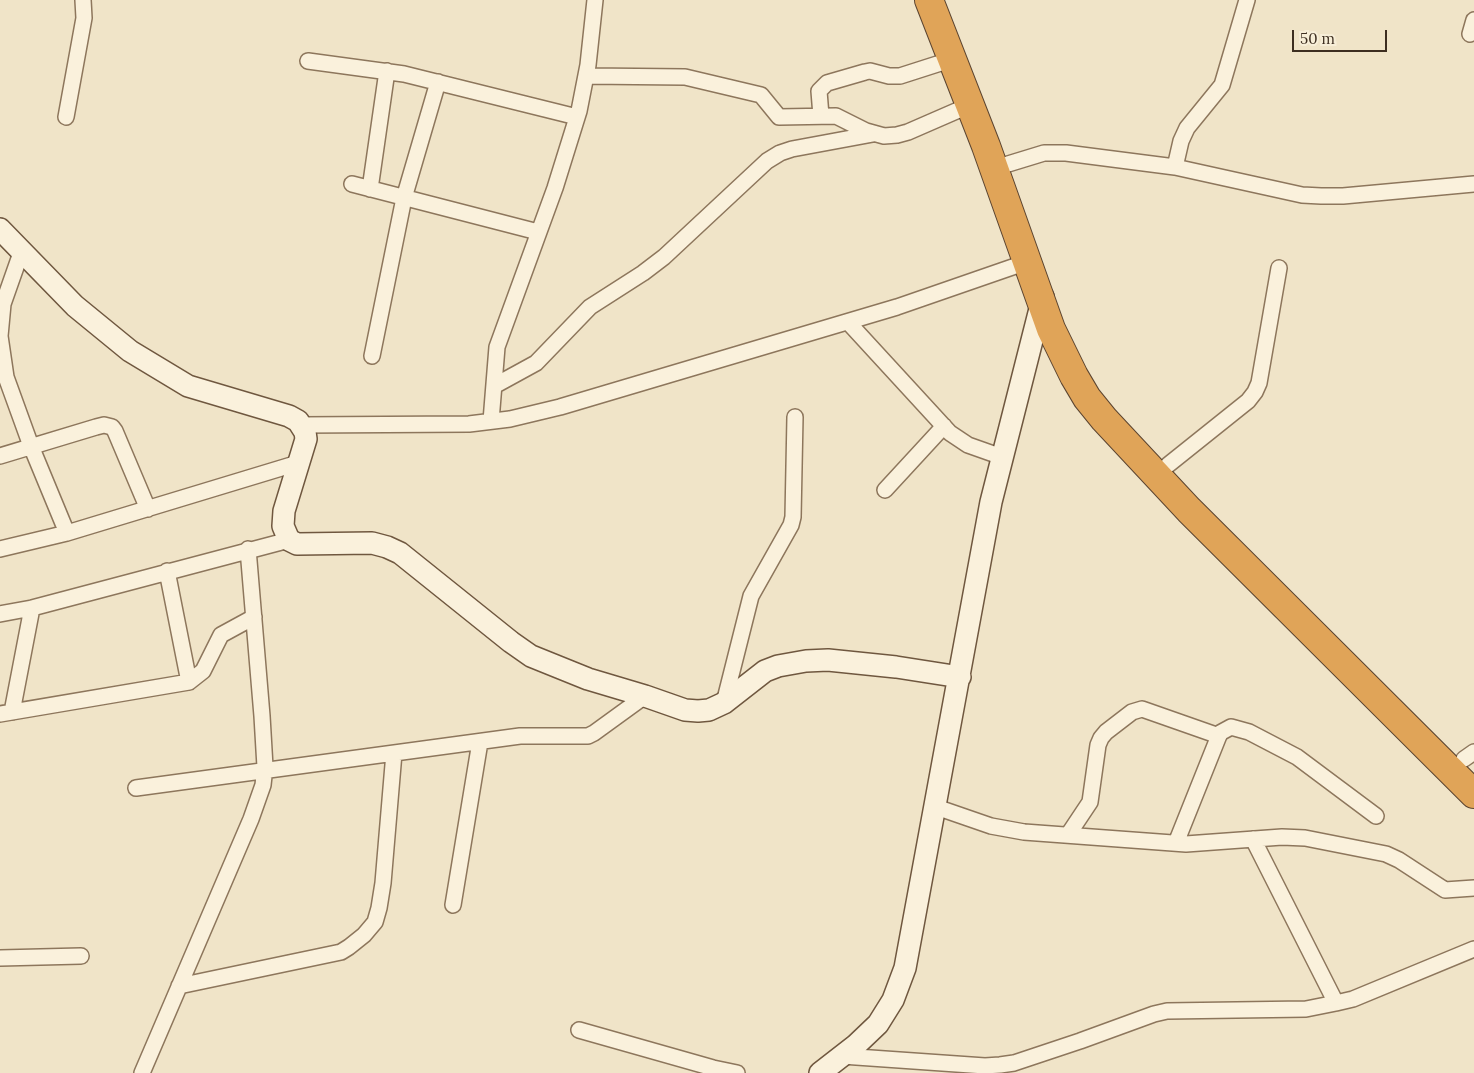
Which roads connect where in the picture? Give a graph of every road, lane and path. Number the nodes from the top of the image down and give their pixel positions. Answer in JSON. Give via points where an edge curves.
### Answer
{"nodes":[{"id":1,"x":83,"y":0,"type":"edge"},
{"id":2,"x":595,"y":0,"type":"edge"},
{"id":3,"x":929,"y":0,"type":"edge"},
{"id":4,"x":943,"y":0,"type":"edge"},
{"id":5,"x":1247,"y":0,"type":"edge"},
{"id":6,"x":952,"y":59,"type":"junction"},
{"id":7,"x":308,"y":61,"type":"dead end"},
{"id":8,"x":387,"y":71,"type":"junction"},
{"id":9,"x":587,"y":76,"type":"junction"},
{"id":10,"x":438,"y":82,"type":"junction"},
{"id":11,"x":970,"y":105,"type":"junction"},
{"id":12,"x":821,"y":116,"type":"junction"},
{"id":13,"x":577,"y":117,"type":"junction"},
{"id":14,"x":66,"y":118,"type":"dead end"},
{"id":15,"x":873,"y":134,"type":"junction"},
{"id":16,"x":1008,"y":164,"type":"junction"},
{"id":17,"x":1175,"y":167,"type":"junction"},
{"id":18,"x":352,"y":184,"type":"dead end"},
{"id":19,"x":1474,"y":184,"type":"edge"},
{"id":20,"x":370,"y":189,"type":"junction"},
{"id":21,"x":404,"y":198,"type":"junction"},
{"id":22,"x":0,"y":228,"type":"edge"},
{"id":23,"x":538,"y":232,"type":"junction"},
{"id":24,"x":22,"y":250,"type":"junction"},
{"id":25,"x":1027,"y":262,"type":"junction"},
{"id":26,"x":1279,"y":268,"type":"dead end"},
{"id":27,"x":1044,"y":292,"type":"junction"},
{"id":28,"x":848,"y":322,"type":"junction"},
{"id":29,"x":372,"y":356,"type":"dead end"},
{"id":30,"x":494,"y":386,"type":"junction"},
{"id":31,"x":795,"y":417,"type":"dead end"},
{"id":32,"x":491,"y":421,"type":"junction"},
{"id":33,"x":302,"y":425,"type":"junction"},
{"id":34,"x":944,"y":426,"type":"junction"},
{"id":35,"x":32,"y":446,"type":"junction"},
{"id":36,"x":0,"y":456,"type":"edge"},
{"id":37,"x":1002,"y":457,"type":"junction"},
{"id":38,"x":298,"y":463,"type":"junction"},
{"id":39,"x":1168,"y":465,"type":"junction"},
{"id":40,"x":885,"y":490,"type":"dead end"},
{"id":41,"x":148,"y":509,"type":"junction"},
{"id":42,"x":67,"y":533,"type":"junction"},
{"id":43,"x":289,"y":540,"type":"junction"},
{"id":44,"x":1,"y":546,"type":"edge"},
{"id":45,"x":248,"y":549,"type":"junction"},
{"id":46,"x":167,"y":571,"type":"junction"},
{"id":47,"x":32,"y":608,"type":"junction"},
{"id":48,"x":0,"y":614,"type":"edge"},
{"id":49,"x":254,"y":617,"type":"junction"},
{"id":50,"x":960,"y":678,"type":"junction"},
{"id":51,"x":189,"y":682,"type":"junction"},
{"id":52,"x":645,"y":696,"type":"junction"},
{"id":53,"x":724,"y":703,"type":"junction"},
{"id":54,"x":6,"y":713,"type":"edge"},
{"id":55,"x":1219,"y":736,"type":"junction"},
{"id":56,"x":480,"y":742,"type":"junction"},
{"id":57,"x":394,"y":753,"type":"junction"},
{"id":58,"x":1471,"y":760,"type":"edge"},
{"id":59,"x":265,"y":771,"type":"junction"},
{"id":60,"x":136,"y":788,"type":"dead end"},
{"id":61,"x":1474,"y":794,"type":"edge"},
{"id":62,"x":936,"y":807,"type":"junction"},
{"id":63,"x":1376,"y":816,"type":"dead end"},
{"id":64,"x":1068,"y":835,"type":"junction"},
{"id":65,"x":1253,"y":839,"type":"junction"},
{"id":66,"x":1176,"y":843,"type":"junction"},
{"id":67,"x":1474,"y":888,"type":"edge"},
{"id":68,"x":453,"y":905,"type":"dead end"},
{"id":69,"x":1474,"y":949,"type":"edge"},
{"id":70,"x":81,"y":956,"type":"dead end"},
{"id":71,"x":0,"y":958,"type":"edge"},
{"id":72,"x":179,"y":986,"type":"junction"},
{"id":73,"x":1336,"y":1003,"type":"junction"},
{"id":74,"x":579,"y":1030,"type":"dead end"},
{"id":75,"x":842,"y":1056,"type":"junction"},
{"id":76,"x":142,"y":1073,"type":"edge"},
{"id":77,"x":736,"y":1073,"type":"edge"},
{"id":78,"x":820,"y":1073,"type":"edge"}],
"edges":[{"from":1,"to":14,"type":"street","via":[[84,18]]},
{"from":2,"to":9,"type":"street"},
{"from":3,"to":6,"type":"highway"},
{"from":4,"to":16,"type":"highway"},
{"from":5,"to":17,"type":"street","via":[[1222,85],[1187,128]]},
{"from":6,"to":11,"type":"highway"},
{"from":6,"to":12,"type":"street","via":[[900,76],[870,71],[827,83],[819,91]]},
{"from":7,"to":8,"type":"street"},
{"from":8,"to":10,"type":"street"},
{"from":8,"to":20,"type":"street"},
{"from":9,"to":12,"type":"street","via":[[685,77],[761,95],[779,117]]},
{"from":9,"to":13,"type":"street"},
{"from":10,"to":13,"type":"street"},
{"from":10,"to":21,"type":"street"},
{"from":11,"to":15,"type":"street","via":[[897,136]]},
{"from":11,"to":25,"type":"highway"},
{"from":12,"to":15,"type":"street","via":[[836,116]]},
{"from":13,"to":23,"type":"street"},
{"from":15,"to":30,"type":"street","via":[[792,149],[767,161],[664,257],[590,306],[536,363]]},
{"from":16,"to":17,"type":"street","via":[[1056,152]]},
{"from":16,"to":27,"type":"highway"},
{"from":17,"to":19,"type":"street","via":[[1302,195],[1344,196]]},
{"from":18,"to":20,"type":"street"},
{"from":20,"to":21,"type":"street"},
{"from":21,"to":23,"type":"street"},
{"from":21,"to":29,"type":"street"},
{"from":22,"to":24,"type":"street"},
{"from":23,"to":30,"type":"street","via":[[497,347]]},
{"from":24,"to":33,"type":"street","via":[[75,306],[130,351],[188,386],[289,416]]},
{"from":24,"to":35,"type":"street","via":[[3,304],[0,336],[6,377]]},
{"from":25,"to":27,"type":"highway"},
{"from":25,"to":28,"type":"street"},
{"from":26,"to":39,"type":"street","via":[[1255,392]]},
{"from":27,"to":37,"type":"street"},
{"from":27,"to":39,"type":"highway","via":[[1093,381],[1115,410]]},
{"from":27,"to":61,"type":"highway","via":[[1051,329],[1074,376],[1104,419],[1189,510]]},
{"from":28,"to":32,"type":"street","via":[[560,408]]},
{"from":28,"to":34,"type":"street"},
{"from":30,"to":32,"type":"street"},
{"from":31,"to":53,"type":"street","via":[[793,517],[751,596]]},
{"from":32,"to":33,"type":"street","via":[[469,424]]},
{"from":33,"to":38,"type":"street","via":[[306,439]]},
{"from":34,"to":37,"type":"street","via":[[968,445]]},
{"from":34,"to":40,"type":"street"},
{"from":35,"to":36,"type":"street"},
{"from":35,"to":41,"type":"street","via":[[104,425],[112,428]]},
{"from":35,"to":42,"type":"street"},
{"from":37,"to":50,"type":"street"},
{"from":38,"to":41,"type":"street"},
{"from":38,"to":43,"type":"street","via":[[284,511],[283,526]]},
{"from":39,"to":58,"type":"highway"},
{"from":41,"to":42,"type":"street"},
{"from":42,"to":44,"type":"street"},
{"from":43,"to":45,"type":"street"},
{"from":43,"to":52,"type":"street","via":[[296,544],[372,543],[387,547],[400,553],[531,656],[588,679]]},
{"from":45,"to":46,"type":"street"},
{"from":45,"to":49,"type":"street"},
{"from":46,"to":47,"type":"street"},
{"from":46,"to":51,"type":"street"},
{"from":47,"to":48,"type":"street"},
{"from":47,"to":54,"type":"street"},
{"from":49,"to":51,"type":"street","via":[[221,635],[203,671]]},
{"from":49,"to":59,"type":"street"},
{"from":50,"to":53,"type":"street","via":[[896,667],[828,660],[806,662],[764,671]]},
{"from":50,"to":62,"type":"street"},
{"from":51,"to":54,"type":"street"},
{"from":52,"to":53,"type":"street","via":[[685,710],[709,710]]},
{"from":52,"to":56,"type":"street","via":[[588,736],[528,736]]},
{"from":55,"to":63,"type":"street","via":[[1231,726],[1249,732],[1297,757]]},
{"from":55,"to":64,"type":"street","via":[[1142,709],[1132,712],[1101,738],[1090,802]]},
{"from":55,"to":66,"type":"street"},
{"from":56,"to":57,"type":"street"},
{"from":56,"to":68,"type":"street"},
{"from":57,"to":59,"type":"street"},
{"from":57,"to":72,"type":"street","via":[[383,884],[374,922],[364,935],[341,952]]},
{"from":59,"to":60,"type":"street"},
{"from":59,"to":72,"type":"street","via":[[251,819]]},
{"from":62,"to":64,"type":"street","via":[[991,826]]},
{"from":62,"to":75,"type":"street","via":[[905,968],[893,1000],[878,1024]]},
{"from":64,"to":66,"type":"street"},
{"from":65,"to":66,"type":"street"},
{"from":65,"to":67,"type":"street","via":[[1305,838],[1386,854],[1445,890]]},
{"from":65,"to":73,"type":"street"},
{"from":69,"to":73,"type":"street"},
{"from":70,"to":71,"type":"street"},
{"from":72,"to":76,"type":"street"},
{"from":73,"to":75,"type":"street","via":[[1306,1009],[1154,1014],[1080,1042],[1000,1065]]},
{"from":74,"to":77,"type":"street"},
{"from":75,"to":78,"type":"street"}]}
